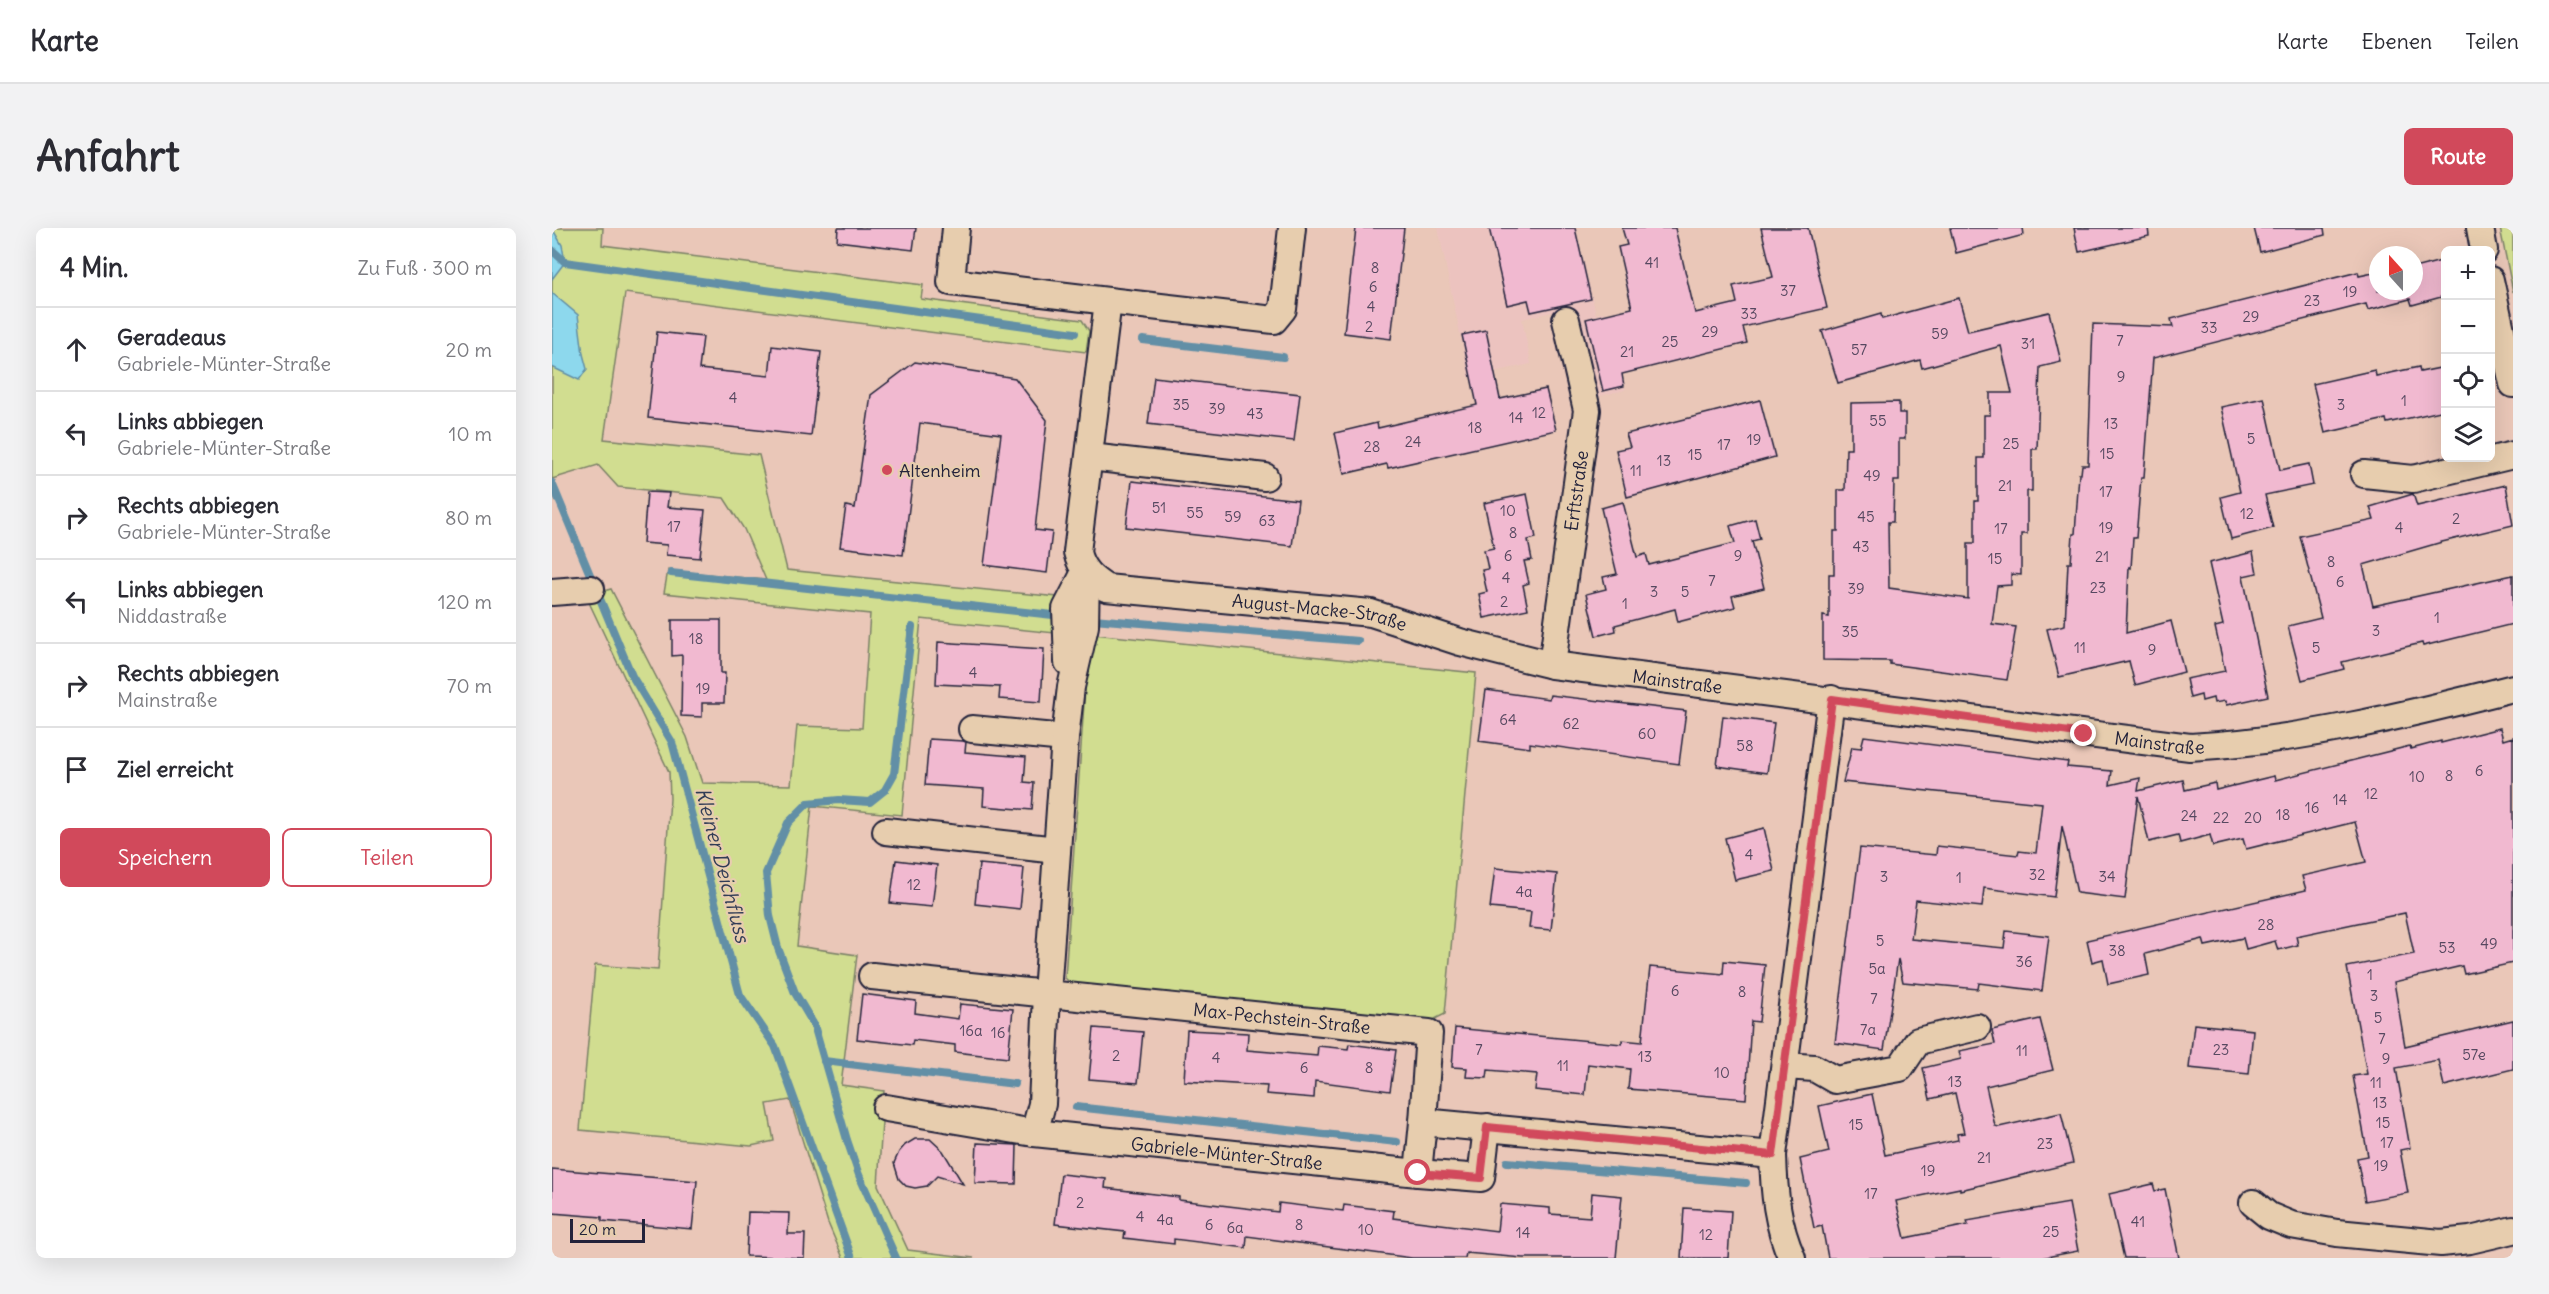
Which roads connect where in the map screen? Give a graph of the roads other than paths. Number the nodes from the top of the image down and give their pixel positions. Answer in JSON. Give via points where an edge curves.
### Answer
{"nodes":[{"id":1,"x":956,"y":228,"type":"edge"},
{"id":2,"x":1292,"y":228,"type":"edge"},
{"id":3,"x":2480,"y":228,"type":"edge"},
{"id":4,"x":2483,"y":246,"type":"edge"},
{"id":5,"x":2494,"y":300,"type":"edge"},
{"id":6,"x":1108,"y":301,"type":"junction"},
{"id":7,"x":1566,"y":320,"type":"dead end"},
{"id":8,"x":2513,"y":384,"type":"edge"},
{"id":9,"x":2513,"y":455,"type":"edge"},
{"id":10,"x":1090,"y":457,"type":"junction"},
{"id":11,"x":2364,"y":474,"type":"dead end"},
{"id":12,"x":1265,"y":477,"type":"dead end"},
{"id":13,"x":1086,"y":572,"type":"junction"},
{"id":14,"x":591,"y":589,"type":"dead end"},
{"id":15,"x":552,"y":592,"type":"edge"},
{"id":16,"x":1552,"y":665,"type":"junction"},
{"id":17,"x":2513,"y":688,"type":"edge"},
{"id":18,"x":1832,"y":699,"type":"junction"},
{"id":19,"x":972,"y":729,"type":"dead end"},
{"id":20,"x":1065,"y":738,"type":"junction"},
{"id":21,"x":886,"y":831,"type":"dead end"},
{"id":22,"x":1057,"y":850,"type":"junction"},
{"id":23,"x":872,"y":976,"type":"dead end"},
{"id":24,"x":1047,"y":994,"type":"junction"},
{"id":25,"x":1977,"y":1027,"type":"dead end"},
{"id":26,"x":1785,"y":1066,"type":"junction"},
{"id":27,"x":886,"y":1108,"type":"dead end"},
{"id":28,"x":1423,"y":1122,"type":"junction"},
{"id":29,"x":1487,"y":1127,"type":"junction"},
{"id":30,"x":1034,"y":1133,"type":"junction"},
{"id":31,"x":1773,"y":1155,"type":"junction"},
{"id":32,"x":1418,"y":1173,"type":"junction"},
{"id":33,"x":2253,"y":1203,"type":"dead end"},
{"id":34,"x":2513,"y":1230,"type":"edge"},
{"id":35,"x":1792,"y":1258,"type":"edge"}],
"edges":[{"from":1,"to":6,"type":"street","via":[[951,282]]},
{"from":2,"to":6,"type":"street","via":[[1283,309],[1274,320]]},
{"from":3,"to":4,"type":"street"},
{"from":5,"to":8,"type":"street"},
{"from":6,"to":10,"type":"street"},
{"from":7,"to":16,"type":"street","name":"Erftstraße","via":[[1587,410]]},
{"from":9,"to":11,"type":"street","via":[[2413,479]]},
{"from":10,"to":12,"type":"street"},
{"from":10,"to":13,"type":"street","via":[[1077,552]]},
{"from":13,"to":16,"type":"street","name":"August-Macke-Straße","via":[[1107,588],[1371,613],[1460,642]]},
{"from":13,"to":20,"type":"street","via":[[1086,626],[1071,687]]},
{"from":14,"to":15,"type":"street"},
{"from":16,"to":18,"type":"street","name":"Mainstraße"},
{"from":17,"to":18,"type":"street","name":"Mainstraße","via":[[2410,714],[2292,736],[2190,747]]},
{"from":18,"to":26,"type":"street"},
{"from":19,"to":20,"type":"street"},
{"from":20,"to":22,"type":"street"},
{"from":21,"to":22,"type":"street"},
{"from":22,"to":24,"type":"street"},
{"from":23,"to":24,"type":"street"},
{"from":24,"to":28,"type":"street","name":"Max-Pechstein-Straße","via":[[1429,1033]]},
{"from":24,"to":30,"type":"street","via":[[1042,1104]]},
{"from":25,"to":26,"type":"street","via":[[1918,1041],[1900,1068],[1835,1080],[1814,1068]]},
{"from":26,"to":31,"type":"street"},
{"from":27,"to":30,"type":"street","name":"Gabriele-Münter-Straße"},
{"from":28,"to":29,"type":"street"},
{"from":28,"to":32,"type":"street"},
{"from":29,"to":31,"type":"street"},
{"from":29,"to":32,"type":"street","name":"Gabriele-Münter-Straße","via":[[1481,1178]]},
{"from":30,"to":32,"type":"street","name":"Gabriele-Münter-Straße"},
{"from":31,"to":35,"type":"street","via":[[1774,1199]]},
{"from":33,"to":34,"type":"street","via":[[2269,1216],[2291,1225],[2337,1233],[2441,1243]]}]}
